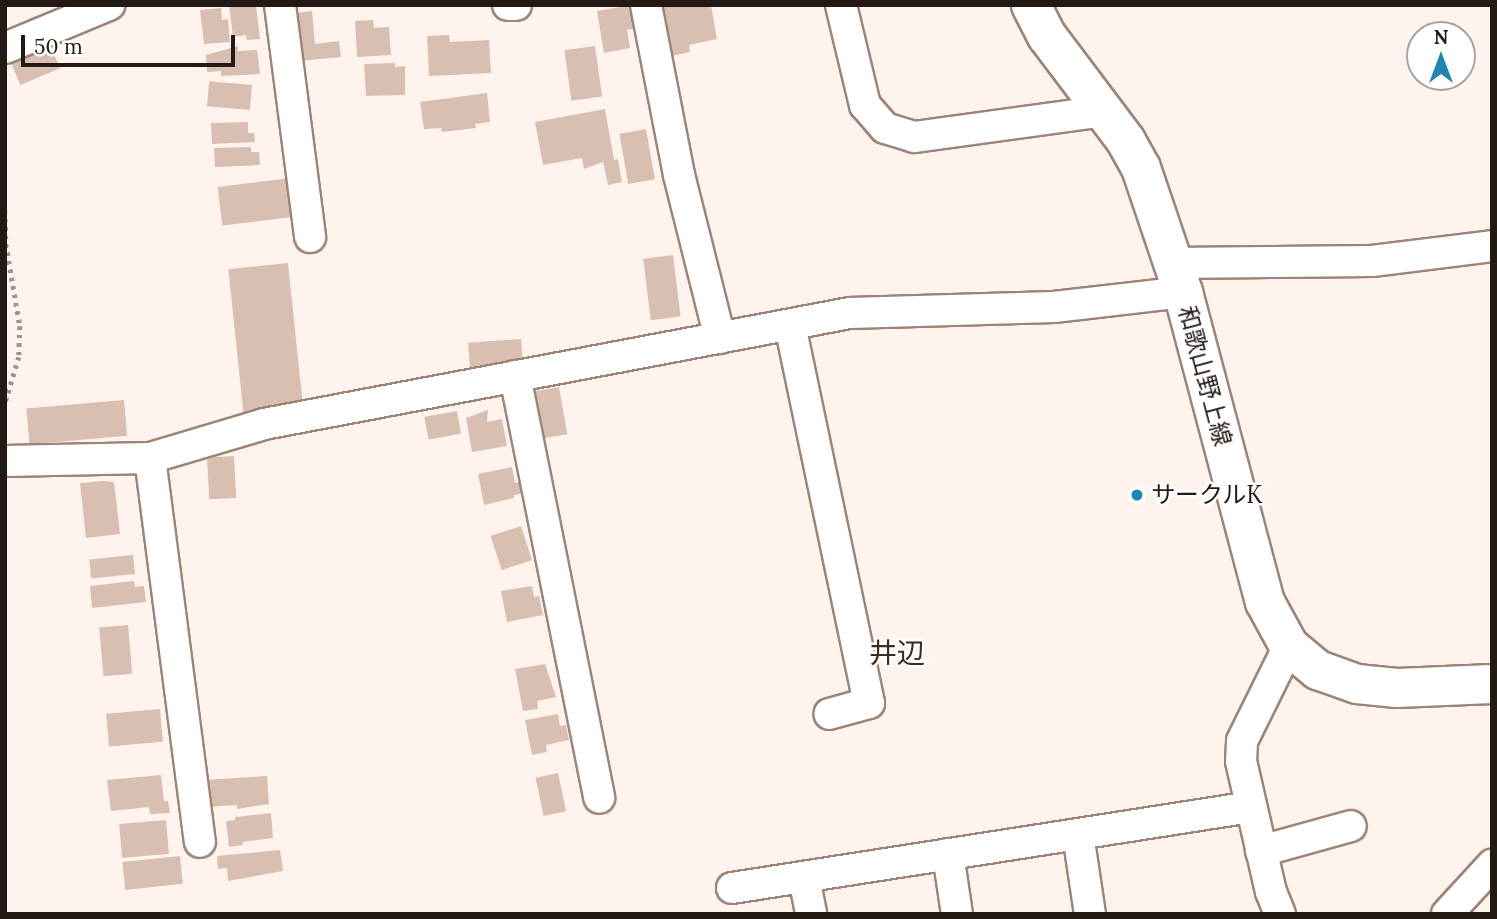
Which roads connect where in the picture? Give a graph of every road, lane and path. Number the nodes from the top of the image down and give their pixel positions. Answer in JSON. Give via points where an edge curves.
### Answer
{"nodes":[{"id":1,"x":108,"y":5,"type":"edge"},
{"id":2,"x":279,"y":5,"type":"edge"},
{"id":3,"x":508,"y":5,"type":"edge"},
{"id":4,"x":516,"y":5,"type":"edge"},
{"id":5,"x":646,"y":5,"type":"edge"},
{"id":6,"x":841,"y":5,"type":"edge"},
{"id":7,"x":1031,"y":5,"type":"edge"},
{"id":8,"x":5,"y":48,"type":"edge"},
{"id":9,"x":1103,"y":111,"type":"junction"},
{"id":10,"x":5,"y":210,"type":"edge"},
{"id":11,"x":310,"y":237,"type":"dead end"},
{"id":12,"x":1492,"y":246,"type":"edge"},
{"id":13,"x":1177,"y":277,"type":"junction"},
{"id":14,"x":790,"y":325,"type":"junction"},
{"id":15,"x":720,"y":338,"type":"junction"},
{"id":16,"x":515,"y":376,"type":"junction"},
{"id":17,"x":5,"y":404,"type":"edge"},
{"id":18,"x":150,"y":458,"type":"junction"},
{"id":19,"x":5,"y":461,"type":"edge"},
{"id":20,"x":1289,"y":646,"type":"junction"},
{"id":21,"x":1492,"y":684,"type":"edge"},
{"id":22,"x":829,"y":714,"type":"dead end"},
{"id":23,"x":599,"y":798,"type":"dead end"},
{"id":24,"x":1251,"y":807,"type":"junction"},
{"id":25,"x":1351,"y":826,"type":"dead end"},
{"id":26,"x":1077,"y":834,"type":"junction"},
{"id":27,"x":200,"y":842,"type":"dead end"},
{"id":28,"x":1261,"y":851,"type":"junction"},
{"id":29,"x":948,"y":854,"type":"junction"},
{"id":30,"x":1492,"y":865,"type":"edge"},
{"id":31,"x":804,"y":877,"type":"junction"},
{"id":32,"x":732,"y":888,"type":"dead end"},
{"id":33,"x":811,"y":914,"type":"edge"},
{"id":34,"x":957,"y":914,"type":"edge"},
{"id":35,"x":1090,"y":914,"type":"edge"},
{"id":36,"x":1280,"y":914,"type":"edge"},
{"id":37,"x":1447,"y":914,"type":"edge"}],
"edges":[{"from":1,"to":8,"type":"street"},
{"from":2,"to":11,"type":"street"},
{"from":3,"to":4,"type":"street"},
{"from":5,"to":15,"type":"street","via":[[679,175]]},
{"from":6,"to":9,"type":"street","via":[[865,105],[885,128],[914,137]]},
{"from":7,"to":9,"type":"main road","name":"和歌山野上線","via":[[1047,36]]},
{"from":9,"to":13,"type":"main road","name":"和歌山野上線","via":[[1141,168]]},
{"from":10,"to":17,"type":"path","via":[[20,326],[19,357]]},
{"from":12,"to":13,"type":"street"},
{"from":13,"to":14,"type":"street","via":[[1054,307],[850,313]]},
{"from":13,"to":20,"type":"main road","name":"和歌山野上線","via":[[1265,602]]},
{"from":14,"to":15,"type":"street"},
{"from":14,"to":22,"type":"street","via":[[869,703]]},
{"from":15,"to":16,"type":"street"},
{"from":16,"to":18,"type":"street","via":[[264,424]]},
{"from":16,"to":23,"type":"street"},
{"from":18,"to":19,"type":"street"},
{"from":18,"to":27,"type":"street"},
{"from":20,"to":21,"type":"main road","name":"和歌山野上線","via":[[1318,670],[1357,684],[1397,688]]},
{"from":20,"to":24,"type":"street","via":[[1242,741],[1241,761]]},
{"from":24,"to":26,"type":"street"},
{"from":24,"to":28,"type":"street"},
{"from":25,"to":28,"type":"street"},
{"from":26,"to":29,"type":"street"},
{"from":26,"to":35,"type":"street"},
{"from":28,"to":36,"type":"street"},
{"from":29,"to":31,"type":"street"},
{"from":29,"to":34,"type":"street"},
{"from":30,"to":37,"type":"street"},
{"from":31,"to":32,"type":"street"},
{"from":31,"to":33,"type":"street"}]}
